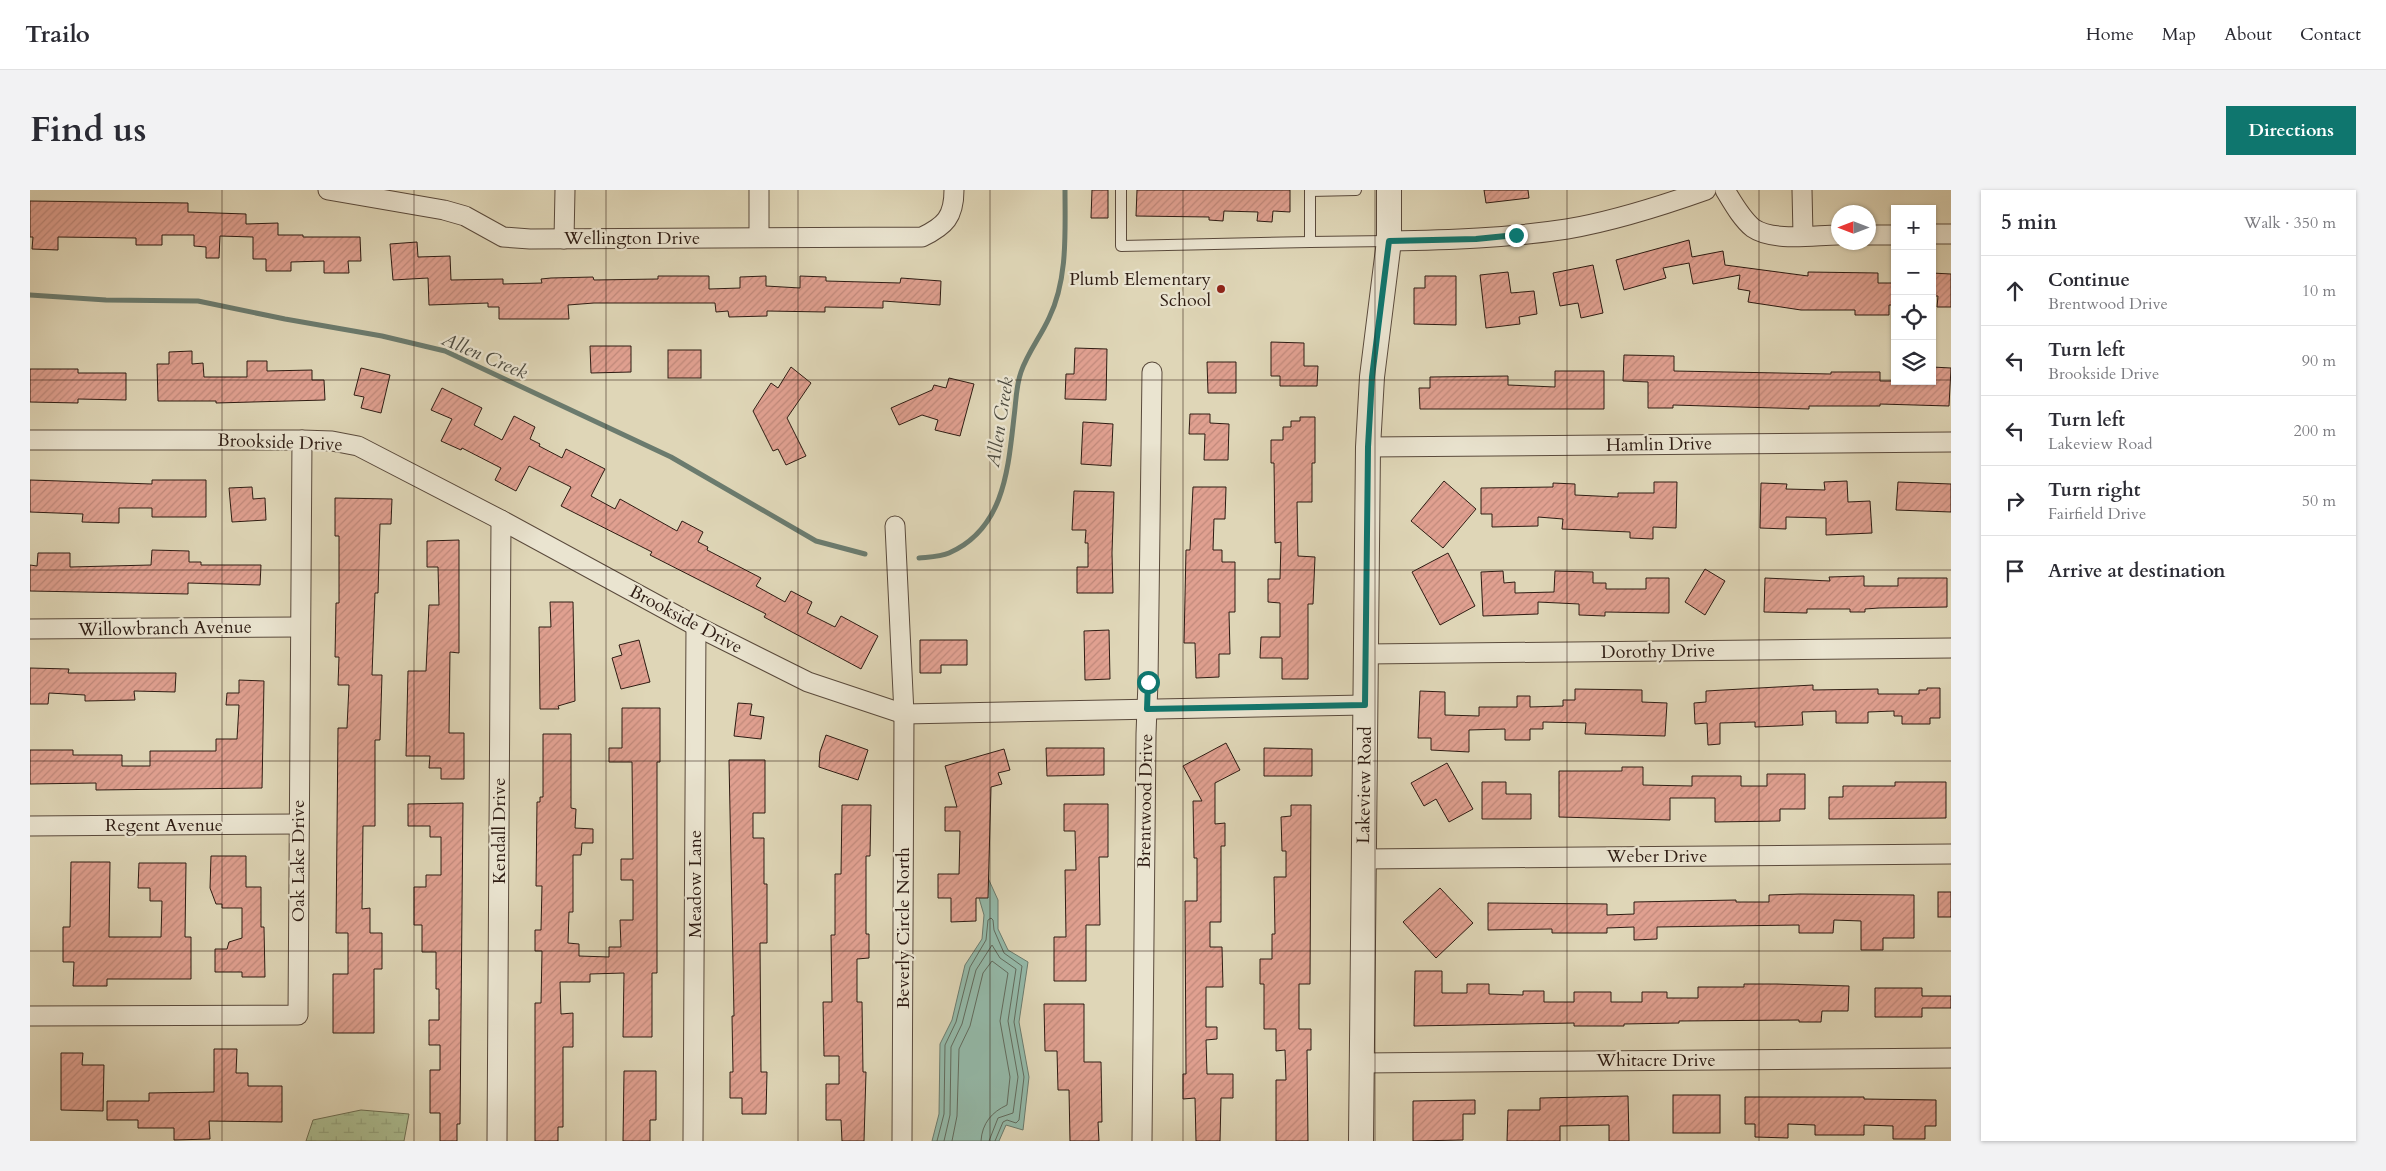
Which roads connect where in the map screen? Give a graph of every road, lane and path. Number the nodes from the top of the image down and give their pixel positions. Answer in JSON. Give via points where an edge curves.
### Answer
{"nodes":[{"id":1,"x":328,"y":190,"type":"edge"},
{"id":2,"x":565,"y":190,"type":"edge"},
{"id":3,"x":759,"y":190,"type":"edge"},
{"id":4,"x":954,"y":190,"type":"edge"},
{"id":5,"x":1121,"y":190,"type":"edge"},
{"id":6,"x":1310,"y":190,"type":"edge"},
{"id":7,"x":1356,"y":190,"type":"edge"},
{"id":8,"x":1390,"y":190,"type":"edge"},
{"id":9,"x":1706,"y":190,"type":"edge"},
{"id":10,"x":1725,"y":190,"type":"edge"},
{"id":11,"x":1802,"y":190,"type":"edge"},
{"id":12,"x":365,"y":193,"type":"edge"},
{"id":13,"x":1936,"y":234,"type":"edge"},
{"id":14,"x":1951,"y":234,"type":"edge"},
{"id":15,"x":1803,"y":235,"type":"junction"},
{"id":16,"x":1831,"y":235,"type":"edge"},
{"id":17,"x":1876,"y":235,"type":"edge"},
{"id":18,"x":1891,"y":235,"type":"edge"},
{"id":19,"x":759,"y":237,"type":"junction"},
{"id":20,"x":564,"y":239,"type":"junction"},
{"id":21,"x":1389,"y":241,"type":"junction"},
{"id":22,"x":1310,"y":242,"type":"junction"},
{"id":23,"x":1152,"y":372,"type":"dead end"},
{"id":24,"x":30,"y":440,"type":"edge"},
{"id":25,"x":302,"y":440,"type":"junction"},
{"id":26,"x":1951,"y":442,"type":"edge"},
{"id":27,"x":1368,"y":447,"type":"junction"},
{"id":28,"x":502,"y":520,"type":"junction"},
{"id":29,"x":895,"y":526,"type":"dead end"},
{"id":30,"x":696,"y":626,"type":"junction"},
{"id":31,"x":300,"y":627,"type":"junction"},
{"id":32,"x":30,"y":629,"type":"edge"},
{"id":33,"x":1951,"y":648,"type":"edge"},
{"id":34,"x":1366,"y":654,"type":"junction"},
{"id":35,"x":1365,"y":705,"type":"junction"},
{"id":36,"x":1147,"y":709,"type":"junction"},
{"id":37,"x":904,"y":714,"type":"junction"},
{"id":38,"x":298,"y":824,"type":"junction"},
{"id":39,"x":30,"y":826,"type":"edge"},
{"id":40,"x":1951,"y":854,"type":"edge"},
{"id":41,"x":1362,"y":859,"type":"junction"},
{"id":42,"x":30,"y":1016,"type":"edge"},
{"id":43,"x":1951,"y":1058,"type":"edge"},
{"id":44,"x":1361,"y":1063,"type":"junction"},
{"id":45,"x":497,"y":1141,"type":"edge"},
{"id":46,"x":693,"y":1141,"type":"edge"},
{"id":47,"x":902,"y":1141,"type":"edge"},
{"id":48,"x":1142,"y":1141,"type":"edge"},
{"id":49,"x":1361,"y":1141,"type":"edge"}],
"edges":[{"from":1,"to":12,"type":"street","name":"Wellington Drive"},
{"from":2,"to":20,"type":"street"},
{"from":3,"to":19,"type":"street"},
{"from":4,"to":19,"type":"street","name":"Wellington Drive","via":[[954,205],[942,227],[922,237]]},
{"from":5,"to":22,"type":"lane","via":[[1121,246]]},
{"from":6,"to":7,"type":"lane"},
{"from":6,"to":22,"type":"lane"},
{"from":8,"to":21,"type":"street","name":"Lakeview Road"},
{"from":9,"to":21,"type":"street","via":[[1651,209],[1569,228],[1476,239]]},
{"from":10,"to":15,"type":"street","via":[[1754,229],[1779,238]]},
{"from":11,"to":15,"type":"street"},
{"from":12,"to":20,"type":"street","name":"Wellington Drive","via":[[465,216],[503,237]]},
{"from":13,"to":14,"type":"street"},
{"from":15,"to":16,"type":"street"},
{"from":17,"to":18,"type":"street"},
{"from":19,"to":20,"type":"street","name":"Wellington Drive"},
{"from":21,"to":22,"type":"lane"},
{"from":21,"to":27,"type":"street","name":"Lakeview Road","via":[[1372,377]]},
{"from":23,"to":36,"type":"street","name":"Brentwood Drive"},
{"from":24,"to":25,"type":"street","name":"Brookside Drive"},
{"from":25,"to":28,"type":"street","name":"Brookside Drive","via":[[358,446]]},
{"from":25,"to":31,"type":"street","name":"Oak Lake Drive"},
{"from":26,"to":27,"type":"street","name":"Hamlin Drive"},
{"from":27,"to":34,"type":"street","name":"Lakeview Road"},
{"from":28,"to":30,"type":"street","name":"Brookside Drive"},
{"from":28,"to":45,"type":"street","name":"Kendall Drive"},
{"from":29,"to":37,"type":"street","name":"Beverly Circle North"},
{"from":30,"to":37,"type":"street","name":"Brookside Drive","via":[[808,682]]},
{"from":30,"to":46,"type":"street","name":"Meadow Lane"},
{"from":31,"to":32,"type":"street","name":"Willowbranch Avenue"},
{"from":31,"to":38,"type":"street","name":"Oak Lake Drive"},
{"from":33,"to":34,"type":"street","name":"Dorothy Drive"},
{"from":34,"to":35,"type":"street","name":"Lakeview Road"},
{"from":35,"to":36,"type":"street","name":"Brookside Drive"},
{"from":35,"to":41,"type":"street","name":"Lakeview Road"},
{"from":36,"to":37,"type":"street","name":"Brookside Drive"},
{"from":36,"to":48,"type":"street","name":"Brentwood Drive"},
{"from":37,"to":47,"type":"street","name":"Beverly Circle North"},
{"from":38,"to":39,"type":"street","name":"Regent Avenue"},
{"from":38,"to":42,"type":"street","name":"Oak Lake Drive","via":[[298,1015]]},
{"from":40,"to":41,"type":"street","name":"Weber Drive"},
{"from":41,"to":44,"type":"street","name":"Lakeview Road"},
{"from":43,"to":44,"type":"street","name":"Whitacre Drive"},
{"from":44,"to":49,"type":"street","name":"Lakeview Road"}]}
